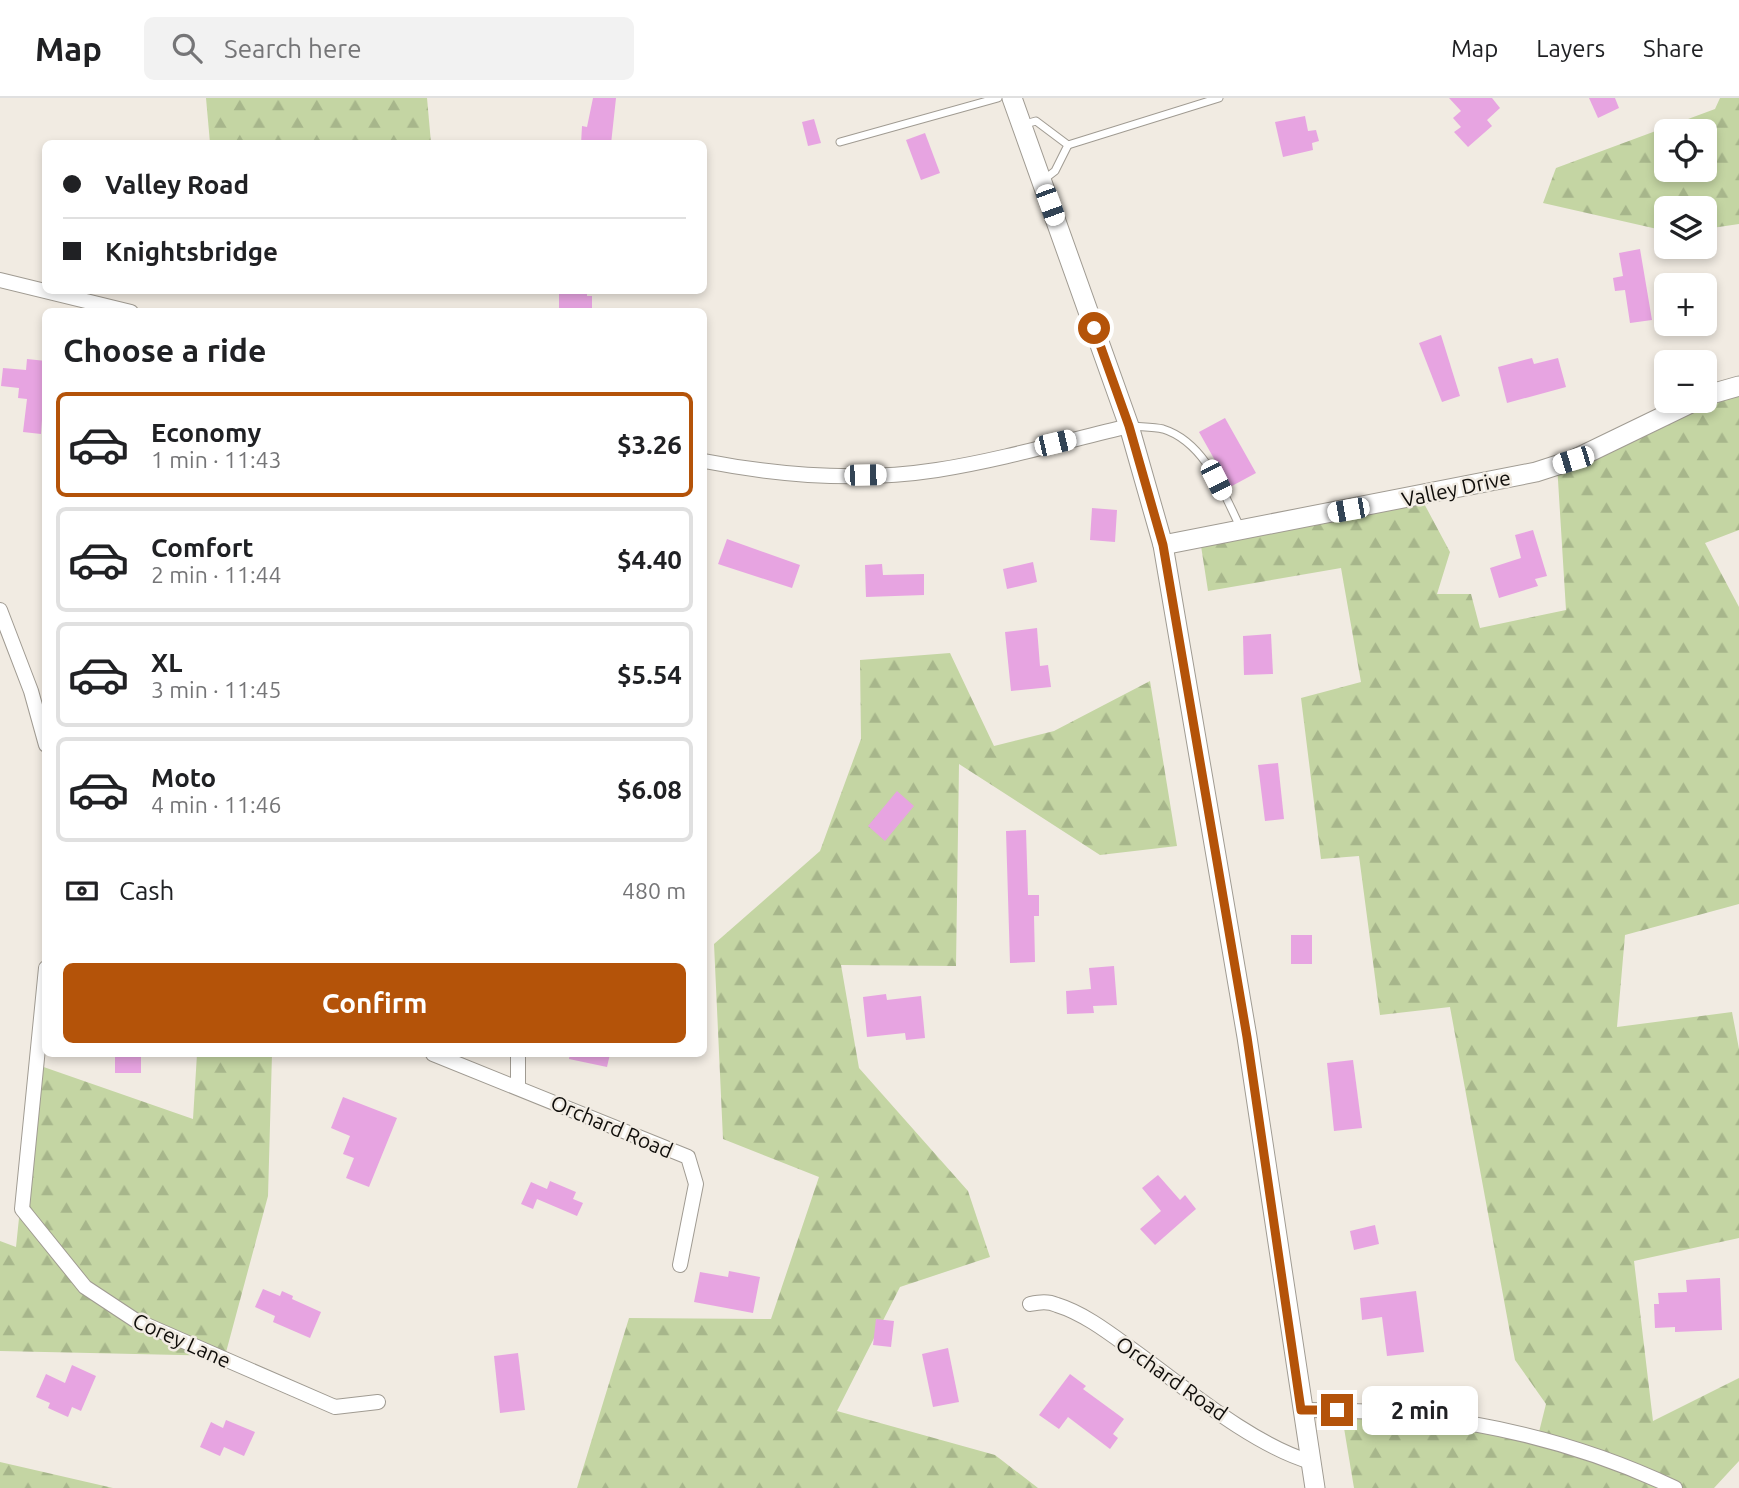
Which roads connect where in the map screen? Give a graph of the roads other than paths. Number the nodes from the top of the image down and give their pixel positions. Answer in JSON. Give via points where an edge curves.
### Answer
{"nodes":[{"id":1,"x":998,"y":98,"type":"edge"},
{"id":2,"x":1012,"y":98,"type":"edge"},
{"id":3,"x":1219,"y":98,"type":"edge"},
{"id":4,"x":1021,"y":124,"type":"junction"},
{"id":5,"x":840,"y":142,"type":"dead end"},
{"id":6,"x":1068,"y":145,"type":"junction"},
{"id":7,"x":1042,"y":181,"type":"junction"},
{"id":8,"x":0,"y":280,"type":"edge"},
{"id":9,"x":42,"y":290,"type":"edge"},
{"id":10,"x":57,"y":294,"type":"edge"},
{"id":11,"x":115,"y":308,"type":"edge"},
{"id":12,"x":1739,"y":386,"type":"edge"},
{"id":13,"x":1717,"y":392,"type":"edge"},
{"id":14,"x":1670,"y":413,"type":"edge"},
{"id":15,"x":1129,"y":426,"type":"junction"},
{"id":16,"x":707,"y":462,"type":"edge"},
{"id":17,"x":1242,"y":530,"type":"junction"},
{"id":18,"x":1163,"y":545,"type":"junction"},
{"id":19,"x":0,"y":610,"type":"edge"},
{"id":20,"x":42,"y":731,"type":"edge"},
{"id":21,"x":42,"y":1008,"type":"edge"},
{"id":22,"x":441,"y":1057,"type":"edge"},
{"id":23,"x":518,"y":1057,"type":"edge"},
{"id":24,"x":518,"y":1087,"type":"junction"},
{"id":25,"x":680,"y":1265,"type":"dead end"},
{"id":26,"x":1030,"y":1304,"type":"dead end"},
{"id":27,"x":378,"y":1402,"type":"dead end"},
{"id":28,"x":1301,"y":1410,"type":"junction"},
{"id":29,"x":1311,"y":1462,"type":"junction"},
{"id":30,"x":1315,"y":1488,"type":"edge"},
{"id":31,"x":1675,"y":1488,"type":"edge"}],
"edges":[{"from":1,"to":5,"type":"lane"},
{"from":2,"to":4,"type":"main road"},
{"from":3,"to":6,"type":"lane"},
{"from":4,"to":6,"type":"lane","via":[[1036,121]]},
{"from":4,"to":7,"type":"main road"},
{"from":6,"to":7,"type":"lane","via":[[1055,172]]},
{"from":7,"to":15,"type":"main road"},
{"from":8,"to":9,"type":"street"},
{"from":10,"to":11,"type":"street"},
{"from":12,"to":13,"type":"main road"},
{"from":14,"to":17,"type":"main road","name":"Valley Drive","via":[[1573,460],[1536,472]]},
{"from":15,"to":16,"type":"street","via":[[939,470],[892,475],[811,477]]},
{"from":15,"to":17,"type":"lane","via":[[1163,429],[1183,439],[1201,456]]},
{"from":15,"to":18,"type":"main road"},
{"from":17,"to":18,"type":"main road","name":"Valley Drive"},
{"from":18,"to":28,"type":"main road","via":[[1247,1037]]},
{"from":19,"to":20,"type":"street"},
{"from":21,"to":27,"type":"street","name":"Corey Lane","via":[[22,1209],[85,1287],[135,1320],[335,1407]]},
{"from":22,"to":24,"type":"street","name":"Orchard Road"},
{"from":23,"to":24,"type":"street"},
{"from":24,"to":25,"type":"street","name":"Orchard Road","via":[[688,1157],[696,1184]]},
{"from":26,"to":29,"type":"street","name":"Orchard Road","via":[[1044,1302],[1070,1311],[1290,1456]]},
{"from":28,"to":29,"type":"main road"},
{"from":28,"to":31,"type":"street","via":[[1464,1421],[1507,1429],[1574,1446]]},
{"from":29,"to":30,"type":"main road"}]}
